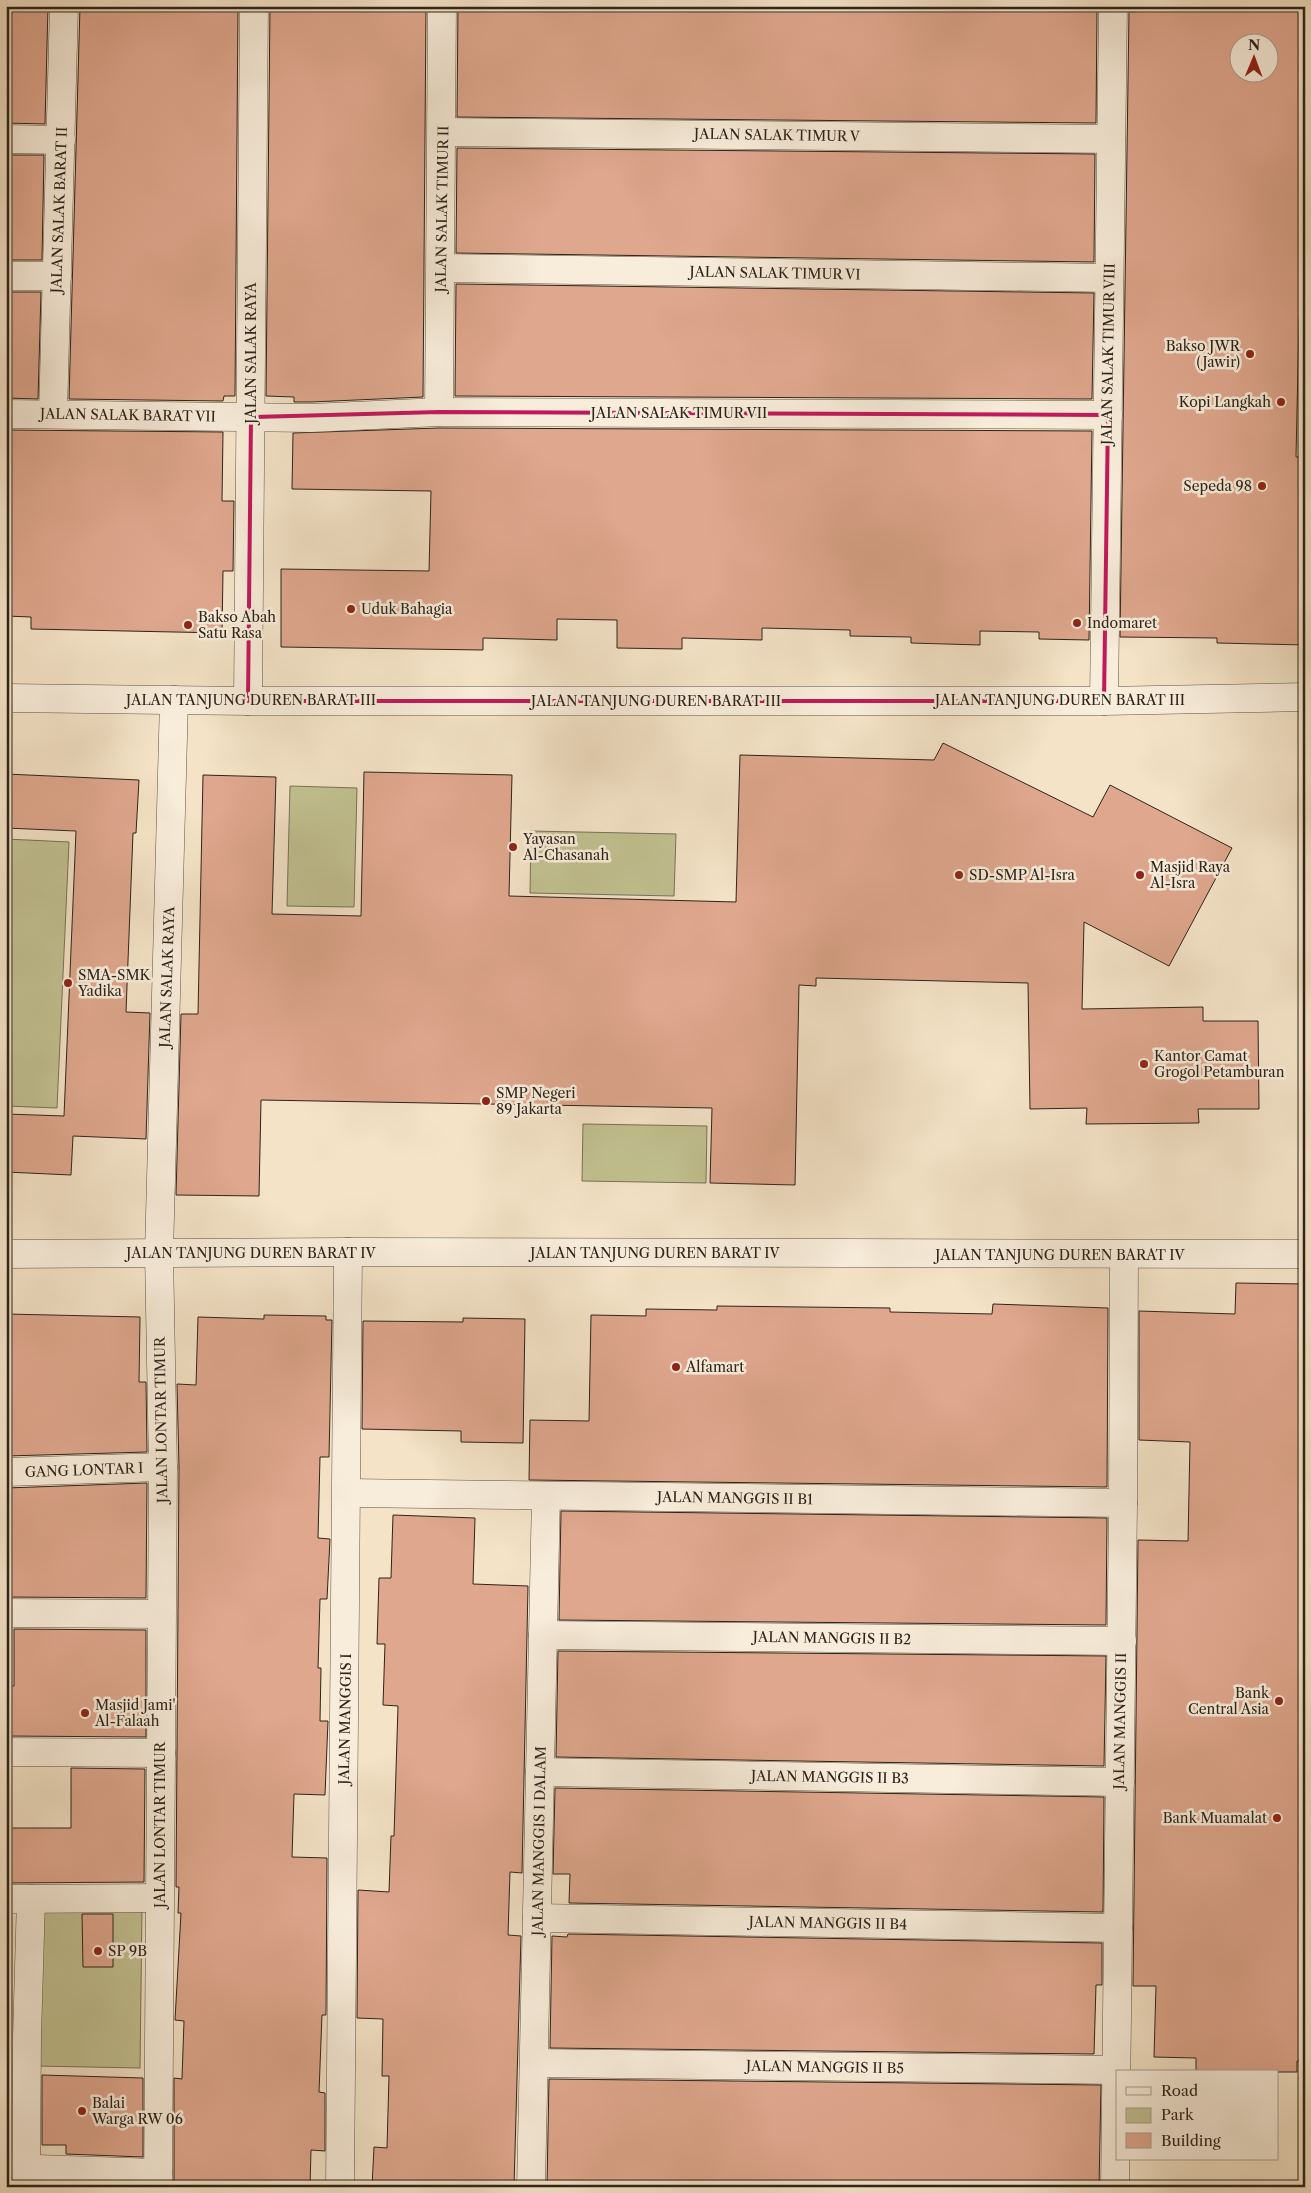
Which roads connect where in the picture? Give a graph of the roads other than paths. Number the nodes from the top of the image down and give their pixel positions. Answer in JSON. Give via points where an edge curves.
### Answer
{"nodes":[{"id":1,"x":64,"y":6,"type":"edge"},
{"id":2,"x":254,"y":6,"type":"edge"},
{"id":3,"x":442,"y":6,"type":"edge"},
{"id":4,"x":1113,"y":6,"type":"edge"},
{"id":5,"x":442,"y":132,"type":"junction"},
{"id":6,"x":6,"y":139,"type":"edge"},
{"id":7,"x":1111,"y":139,"type":"junction"},
{"id":8,"x":61,"y":140,"type":"junction"},
{"id":9,"x":441,"y":268,"type":"junction"},
{"id":10,"x":6,"y":276,"type":"edge"},
{"id":11,"x":57,"y":276,"type":"junction"},
{"id":12,"x":1109,"y":278,"type":"junction"},
{"id":13,"x":439,"y":412,"type":"junction"},
{"id":14,"x":6,"y":414,"type":"edge"},
{"id":15,"x":53,"y":414,"type":"junction"},
{"id":16,"x":1108,"y":415,"type":"junction"},
{"id":17,"x":250,"y":417,"type":"junction"},
{"id":18,"x":6,"y":698,"type":"edge"},
{"id":19,"x":1305,"y":698,"type":"edge"},
{"id":20,"x":174,"y":700,"type":"junction"},
{"id":21,"x":248,"y":701,"type":"junction"},
{"id":22,"x":1104,"y":701,"type":"junction"},
{"id":23,"x":348,"y":1252,"type":"junction"},
{"id":24,"x":159,"y":1253,"type":"junction"},
{"id":25,"x":6,"y":1254,"type":"edge"},
{"id":26,"x":1305,"y":1254,"type":"edge"},
{"id":27,"x":1124,"y":1255,"type":"junction"},
{"id":28,"x":163,"y":1467,"type":"junction"},
{"id":29,"x":6,"y":1472,"type":"edge"},
{"id":30,"x":347,"y":1493,"type":"junction"},
{"id":31,"x":546,"y":1496,"type":"junction"},
{"id":32,"x":1123,"y":1503,"type":"junction"},
{"id":33,"x":6,"y":1613,"type":"edge"},
{"id":34,"x":161,"y":1614,"type":"junction"},
{"id":35,"x":543,"y":1635,"type":"junction"},
{"id":36,"x":1122,"y":1641,"type":"junction"},
{"id":37,"x":6,"y":1752,"type":"edge"},
{"id":38,"x":161,"y":1753,"type":"junction"},
{"id":39,"x":540,"y":1772,"type":"junction"},
{"id":40,"x":1120,"y":1782,"type":"junction"},
{"id":41,"x":160,"y":1898,"type":"junction"},
{"id":42,"x":19,"y":1899,"type":"edge"},
{"id":43,"x":537,"y":1918,"type":"junction"},
{"id":44,"x":1118,"y":1928,"type":"junction"},
{"id":45,"x":16,"y":2036,"type":"edge"},
{"id":46,"x":534,"y":2063,"type":"junction"},
{"id":47,"x":1116,"y":2070,"type":"junction"},
{"id":48,"x":16,"y":2168,"type":"edge"},
{"id":49,"x":158,"y":2180,"type":"edge"},
{"id":50,"x":340,"y":2187,"type":"edge"},
{"id":51,"x":531,"y":2187,"type":"edge"},
{"id":52,"x":1115,"y":2187,"type":"edge"}],
"edges":[{"from":1,"to":8,"type":"street","name":"JALAN SALAK BARAT II"},
{"from":2,"to":17,"type":"street","name":"JALAN SALAK RAYA"},
{"from":3,"to":5,"type":"street","name":"JALAN SALAK TIMUR II"},
{"from":4,"to":7,"type":"street","name":"JALAN SALAK TIMUR VIII"},
{"from":5,"to":7,"type":"street","name":"JALAN SALAK TIMUR V"},
{"from":5,"to":9,"type":"street","name":"JALAN SALAK TIMUR II"},
{"from":6,"to":8,"type":"street"},
{"from":7,"to":12,"type":"street","name":"JALAN SALAK TIMUR VIII"},
{"from":8,"to":11,"type":"street","name":"JALAN SALAK BARAT II"},
{"from":9,"to":12,"type":"street","name":"JALAN SALAK TIMUR VI"},
{"from":9,"to":13,"type":"street","name":"JALAN SALAK TIMUR II"},
{"from":10,"to":11,"type":"street"},
{"from":11,"to":15,"type":"street","name":"JALAN SALAK BARAT II"},
{"from":12,"to":16,"type":"street","name":"JALAN SALAK TIMUR VIII"},
{"from":13,"to":16,"type":"street","name":"JALAN SALAK TIMUR VII"},
{"from":13,"to":17,"type":"street","name":"JALAN SALAK TIMUR VII","via":[[311,418]]},
{"from":14,"to":15,"type":"street","name":"JALAN SALAK BARAT VII"},
{"from":15,"to":17,"type":"street","name":"JALAN SALAK BARAT VII"},
{"from":16,"to":22,"type":"street","name":"JALAN SALAK TIMUR VIII"},
{"from":17,"to":21,"type":"street","name":"JALAN SALAK RAYA"},
{"from":18,"to":20,"type":"street","name":"JALAN TANJUNG DUREN BARAT III"},
{"from":19,"to":22,"type":"street","name":"JALAN TANJUNG DUREN BARAT III"},
{"from":20,"to":21,"type":"street","name":"JALAN TANJUNG DUREN BARAT III"},
{"from":20,"to":24,"type":"street","name":"JALAN SALAK RAYA"},
{"from":21,"to":22,"type":"street","name":"JALAN TANJUNG DUREN BARAT III"},
{"from":23,"to":24,"type":"street","name":"JALAN TANJUNG DUREN BARAT IV"},
{"from":23,"to":27,"type":"street","name":"JALAN TANJUNG DUREN BARAT IV"},
{"from":23,"to":30,"type":"street","name":"JALAN MANGGIS I"},
{"from":24,"to":25,"type":"street","name":"JALAN TANJUNG DUREN BARAT IV"},
{"from":24,"to":28,"type":"street","name":"JALAN LONTAR TIMUR"},
{"from":26,"to":27,"type":"street","name":"JALAN TANJUNG DUREN BARAT IV"},
{"from":27,"to":32,"type":"street","name":"JALAN MANGGIS II"},
{"from":28,"to":29,"type":"street","name":"GANG LONTAR I"},
{"from":28,"to":34,"type":"street","name":"JALAN LONTAR TIMUR"},
{"from":30,"to":31,"type":"street","name":"JALAN MANGGIS II B1"},
{"from":30,"to":50,"type":"street","name":"JALAN MANGGIS I"},
{"from":31,"to":32,"type":"street","name":"JALAN MANGGIS II B1"},
{"from":31,"to":35,"type":"street","name":"JALAN MANGGIS I DALAM"},
{"from":32,"to":36,"type":"street","name":"JALAN MANGGIS II"},
{"from":33,"to":34,"type":"street"},
{"from":34,"to":38,"type":"street","name":"JALAN LONTAR TIMUR"},
{"from":35,"to":36,"type":"street","name":"JALAN MANGGIS II B2"},
{"from":35,"to":39,"type":"street","name":"JALAN MANGGIS I DALAM"},
{"from":36,"to":40,"type":"street","name":"JALAN MANGGIS II"},
{"from":37,"to":38,"type":"street"},
{"from":38,"to":41,"type":"street","name":"JALAN LONTAR TIMUR"},
{"from":39,"to":40,"type":"street","name":"JALAN MANGGIS II B3"},
{"from":39,"to":43,"type":"street","name":"JALAN MANGGIS I DALAM"},
{"from":40,"to":44,"type":"street","name":"JALAN MANGGIS II"},
{"from":41,"to":42,"type":"street"},
{"from":41,"to":49,"type":"street","name":"JALAN LONTAR TIMUR"},
{"from":42,"to":45,"type":"street"},
{"from":43,"to":44,"type":"street","name":"JALAN MANGGIS II B4"},
{"from":43,"to":46,"type":"street","name":"JALAN MANGGIS I DALAM"},
{"from":44,"to":47,"type":"street","name":"JALAN MANGGIS II"},
{"from":45,"to":48,"type":"street"},
{"from":46,"to":47,"type":"street","name":"JALAN MANGGIS II B5"},
{"from":46,"to":51,"type":"street","name":"JALAN MANGGIS I DALAM"},
{"from":47,"to":52,"type":"street","name":"JALAN MANGGIS II"},
{"from":48,"to":49,"type":"street"}]}
